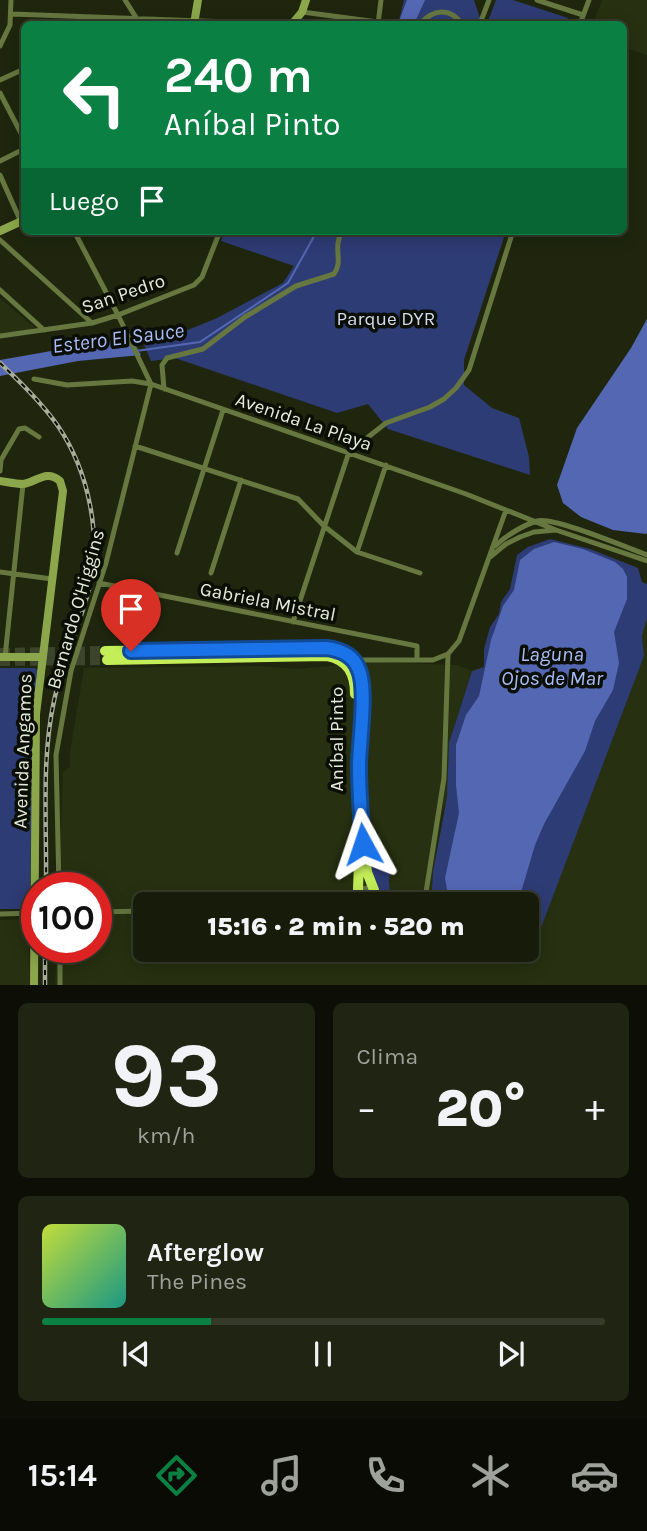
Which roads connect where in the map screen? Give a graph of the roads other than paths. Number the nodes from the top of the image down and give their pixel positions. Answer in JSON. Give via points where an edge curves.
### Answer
{"nodes":[{"id":1,"x":11,"y":0,"type":"edge"},
{"id":2,"x":125,"y":0,"type":"edge"},
{"id":3,"x":198,"y":0,"type":"edge"},
{"id":4,"x":306,"y":0,"type":"edge"},
{"id":5,"x":381,"y":0,"type":"edge"},
{"id":6,"x":489,"y":0,"type":"edge"},
{"id":7,"x":537,"y":0,"type":"edge"},
{"id":8,"x":589,"y":0,"type":"edge"},
{"id":9,"x":302,"y":12,"type":"junction"},
{"id":10,"x":12,"y":14,"type":"junction"},
{"id":11,"x":583,"y":15,"type":"junction"},
{"id":12,"x":120,"y":21,"type":"edge"},
{"id":13,"x":136,"y":21,"type":"edge"},
{"id":14,"x":194,"y":21,"type":"edge"},
{"id":15,"x":294,"y":21,"type":"edge"},
{"id":16,"x":364,"y":21,"type":"edge"},
{"id":17,"x":378,"y":21,"type":"edge"},
{"id":18,"x":423,"y":21,"type":"edge"},
{"id":19,"x":459,"y":21,"type":"edge"},
{"id":20,"x":480,"y":21,"type":"edge"},
{"id":21,"x":581,"y":21,"type":"edge"},
{"id":22,"x":0,"y":46,"type":"edge"},
{"id":23,"x":21,"y":70,"type":"edge"},
{"id":24,"x":0,"y":80,"type":"edge"},
{"id":25,"x":0,"y":93,"type":"edge"},
{"id":26,"x":21,"y":133,"type":"edge"},
{"id":27,"x":21,"y":150,"type":"edge"},
{"id":28,"x":0,"y":161,"type":"edge"},
{"id":29,"x":0,"y":176,"type":"edge"},
{"id":30,"x":21,"y":217,"type":"edge"},
{"id":31,"x":21,"y":222,"type":"edge"},
{"id":32,"x":0,"y":231,"type":"edge"},
{"id":33,"x":76,"y":235,"type":"edge"},
{"id":34,"x":218,"y":235,"type":"edge"},
{"id":35,"x":340,"y":235,"type":"edge"},
{"id":36,"x":512,"y":235,"type":"edge"},
{"id":37,"x":0,"y":240,"type":"edge"},
{"id":38,"x":0,"y":289,"type":"edge"},
{"id":39,"x":118,"y":315,"type":"junction"},
{"id":40,"x":92,"y":323,"type":"junction"},
{"id":41,"x":45,"y":330,"type":"junction"},
{"id":42,"x":0,"y":336,"type":"edge"},
{"id":43,"x":34,"y":379,"type":"dead end"},
{"id":44,"x":151,"y":384,"type":"junction"},
{"id":45,"x":164,"y":388,"type":"junction"},
{"id":46,"x":223,"y":410,"type":"junction"},
{"id":47,"x":40,"y":437,"type":"dead end"},
{"id":48,"x":135,"y":446,"type":"junction"},
{"id":49,"x":349,"y":452,"type":"junction"},
{"id":50,"x":386,"y":466,"type":"junction"},
{"id":51,"x":204,"y":468,"type":"junction"},
{"id":52,"x":0,"y":472,"type":"edge"},
{"id":53,"x":0,"y":481,"type":"edge"},
{"id":54,"x":241,"y":481,"type":"junction"},
{"id":55,"x":23,"y":484,"type":"junction"},
{"id":56,"x":506,"y":510,"type":"junction"},
{"id":57,"x":537,"y":521,"type":"junction"},
{"id":58,"x":324,"y":526,"type":"junction"},
{"id":59,"x":556,"y":530,"type":"junction"},
{"id":60,"x":492,"y":548,"type":"junction"},
{"id":61,"x":356,"y":552,"type":"junction"},
{"id":62,"x":177,"y":553,"type":"dead end"},
{"id":63,"x":647,"y":555,"type":"edge"},
{"id":64,"x":488,"y":559,"type":"junction"},
{"id":65,"x":647,"y":561,"type":"edge"},
{"id":66,"x":0,"y":572,"type":"edge"},
{"id":67,"x":211,"y":573,"type":"dead end"},
{"id":68,"x":420,"y":573,"type":"dead end"},
{"id":69,"x":14,"y":574,"type":"junction"},
{"id":70,"x":52,"y":579,"type":"junction"},
{"id":71,"x":99,"y":583,"type":"junction"},
{"id":72,"x":293,"y":622,"type":"junction"},
{"id":73,"x":448,"y":654,"type":"junction"},
{"id":74,"x":106,"y":656,"type":"tunnel mouth"},
{"id":75,"x":3,"y":657,"type":"edge"},
{"id":76,"x":43,"y":657,"type":"junction"},
{"id":77,"x":417,"y":659,"type":"junction"},
{"id":78,"x":349,"y":662,"type":"junction"},
{"id":79,"x":35,"y":872,"type":"edge"},
{"id":80,"x":59,"y":872,"type":"edge"},
{"id":81,"x":358,"y":890,"type":"joint"},
{"id":82,"x":374,"y":890,"type":"junction"},
{"id":83,"x":376,"y":892,"type":"edge"},
{"id":84,"x":426,"y":892,"type":"edge"},
{"id":85,"x":133,"y":911,"type":"edge"},
{"id":86,"x":112,"y":912,"type":"edge"},
{"id":87,"x":21,"y":913,"type":"edge"},
{"id":88,"x":0,"y":914,"type":"edge"},
{"id":89,"x":34,"y":963,"type":"edge"},
{"id":90,"x":60,"y":963,"type":"edge"},
{"id":91,"x":34,"y":985,"type":"edge"},
{"id":92,"x":60,"y":985,"type":"edge"}],
"edges":[{"from":1,"to":10,"type":"street"},
{"from":2,"to":13,"type":"street"},
{"from":3,"to":14,"type":"street"},
{"from":4,"to":9,"type":"street"},
{"from":5,"to":17,"type":"street"},
{"from":6,"to":20,"type":"street"},
{"from":7,"to":11,"type":"street"},
{"from":8,"to":11,"type":"street"},
{"from":9,"to":15,"type":"street"},
{"from":9,"to":16,"type":"street"},
{"from":10,"to":12,"type":"street"},
{"from":10,"to":22,"type":"street"},
{"from":11,"to":21,"type":"street"},
{"from":18,"to":19,"type":"street","via":[[440,11],[452,13]]},
{"from":23,"to":24,"type":"street"},
{"from":25,"to":26,"type":"street"},
{"from":27,"to":28,"type":"street"},
{"from":29,"to":30,"type":"street"},
{"from":31,"to":32,"type":"street"},
{"from":33,"to":39,"type":"street"},
{"from":34,"to":39,"type":"street","name":"San Pedro","via":[[197,283]]},
{"from":35,"to":45,"type":"street","via":[[334,274],[296,286],[203,349],[167,358],[162,365]]},
{"from":36,"to":49,"type":"street","via":[[468,370],[460,382],[437,403],[386,424]]},
{"from":37,"to":40,"type":"street"},
{"from":38,"to":41,"type":"street"},
{"from":39,"to":40,"type":"street","name":"San Pedro"},
{"from":39,"to":44,"type":"street"},
{"from":40,"to":41,"type":"street","name":"San Pedro"},
{"from":41,"to":42,"type":"street","name":"San Pedro"},
{"from":43,"to":44,"type":"street","name":"Avenida La Playa","via":[[67,385],[132,380]]},
{"from":44,"to":45,"type":"street","name":"Avenida La Playa"},
{"from":44,"to":48,"type":"street","name":"Bernardo O'Higgins"},
{"from":45,"to":46,"type":"street","name":"Avenida La Playa"},
{"from":46,"to":49,"type":"street","name":"Avenida La Playa"},
{"from":46,"to":51,"type":"street"},
{"from":47,"to":52,"type":"street","via":[[19,429],[1,460]]},
{"from":48,"to":51,"type":"street"},
{"from":48,"to":71,"type":"street","name":"Bernardo O'Higgins"},
{"from":49,"to":50,"type":"street","name":"Avenida La Playa"},
{"from":49,"to":58,"type":"street"},
{"from":50,"to":56,"type":"street","name":"Avenida La Playa"},
{"from":50,"to":61,"type":"street"},
{"from":51,"to":54,"type":"street"},
{"from":51,"to":62,"type":"street"},
{"from":52,"to":53,"type":"street"},
{"from":53,"to":55,"type":"street"},
{"from":54,"to":58,"type":"street","via":[[298,499]]},
{"from":54,"to":67,"type":"street"},
{"from":55,"to":69,"type":"street"},
{"from":55,"to":70,"type":"street","name":"Avenida Angamos","via":[[44,476],[58,479],[63,494]]},
{"from":56,"to":57,"type":"street","name":"Avenida La Playa"},
{"from":56,"to":60,"type":"street"},
{"from":57,"to":59,"type":"street","name":"Avenida La Playa"},
{"from":57,"to":60,"type":"street"},
{"from":57,"to":63,"type":"street","via":[[557,523]]},
{"from":58,"to":61,"type":"street"},
{"from":58,"to":72,"type":"street"},
{"from":59,"to":64,"type":"street","via":[[520,537]]},
{"from":59,"to":65,"type":"street","name":"Avenida La Playa"},
{"from":60,"to":64,"type":"street"},
{"from":61,"to":68,"type":"street"},
{"from":64,"to":73,"type":"street","via":[[459,641]]},
{"from":66,"to":69,"type":"street"},
{"from":69,"to":70,"type":"street"},
{"from":69,"to":75,"type":"street"},
{"from":70,"to":76,"type":"street","name":"Avenida Angamos"},
{"from":71,"to":72,"type":"street","name":"Gabriela Mistral"},
{"from":71,"to":80,"type":"street","name":"Bernardo O'Higgins","via":[[71,671],[57,749]]},
{"from":72,"to":77,"type":"street","name":"Gabriela Mistral","via":[[417,646]]},
{"from":73,"to":77,"type":"street","via":[[433,660]]},
{"from":73,"to":84,"type":"street","via":[[444,778]]},
{"from":74,"to":78,"type":"highway","name":"Aníbal Pinto","via":[[327,648],[343,652]]},
{"from":75,"to":76,"type":"street"},
{"from":76,"to":79,"type":"street","name":"Avenida Angamos","via":[[36,713]]},
{"from":77,"to":78,"type":"street"},
{"from":78,"to":81,"type":"highway","name":"Aníbal Pinto","via":[[355,685],[352,776]]},
{"from":78,"to":82,"type":"highway","name":"Aníbal Pinto","via":[[359,669],[362,685],[360,808],[367,872]]},
{"from":81,"to":82,"type":"street"},
{"from":82,"to":83,"type":"street"},
{"from":85,"to":86,"type":"street"},
{"from":87,"to":88,"type":"street"},
{"from":89,"to":91,"type":"street","name":"Avenida Angamos"},
{"from":90,"to":92,"type":"street"}]}
